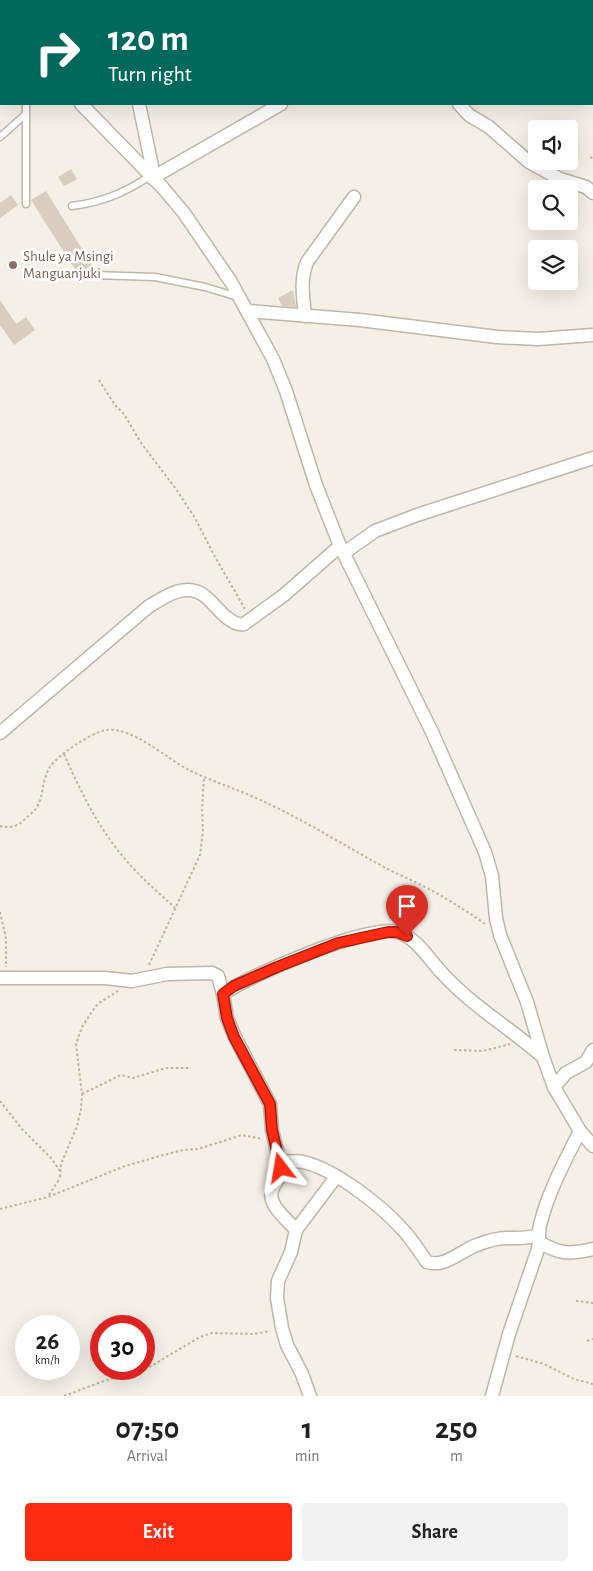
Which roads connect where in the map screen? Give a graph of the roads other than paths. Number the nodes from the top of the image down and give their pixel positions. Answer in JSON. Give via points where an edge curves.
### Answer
{"nodes":[{"id":1,"x":26,"y":105,"type":"edge"},
{"id":2,"x":82,"y":105,"type":"edge"},
{"id":3,"x":139,"y":105,"type":"edge"},
{"id":4,"x":279,"y":105,"type":"edge"},
{"id":5,"x":460,"y":105,"type":"edge"},
{"id":6,"x":26,"y":114,"type":"junction"},
{"id":7,"x":0,"y":137,"type":"edge"},
{"id":8,"x":152,"y":177,"type":"junction"},
{"id":9,"x":593,"y":193,"type":"edge"},
{"id":10,"x":354,"y":197,"type":"dead end"},
{"id":11,"x":26,"y":204,"type":"dead end"},
{"id":12,"x":72,"y":206,"type":"dead end"},
{"id":13,"x":92,"y":275,"type":"dead end"},
{"id":14,"x":240,"y":297,"type":"junction"},
{"id":15,"x":248,"y":311,"type":"junction"},
{"id":16,"x":305,"y":316,"type":"junction"},
{"id":17,"x":593,"y":335,"type":"edge"},
{"id":18,"x":593,"y":458,"type":"edge"},
{"id":19,"x":342,"y":549,"type":"junction"},
{"id":20,"x":0,"y":733,"type":"edge"},
{"id":21,"x":2,"y":979,"type":"edge"},
{"id":22,"x":223,"y":994,"type":"junction"},
{"id":23,"x":593,"y":1050,"type":"edge"},
{"id":24,"x":543,"y":1057,"type":"junction"},
{"id":25,"x":554,"y":1087,"type":"junction"},
{"id":26,"x":580,"y":1130,"type":"junction"},
{"id":27,"x":593,"y":1146,"type":"edge"},
{"id":28,"x":280,"y":1162,"type":"junction"},
{"id":29,"x":336,"y":1177,"type":"junction"},
{"id":30,"x":296,"y":1230,"type":"junction"},
{"id":31,"x":539,"y":1239,"type":"junction"},
{"id":32,"x":593,"y":1249,"type":"edge"},
{"id":33,"x":310,"y":1396,"type":"edge"},
{"id":34,"x":492,"y":1396,"type":"edge"}],
"edges":[{"from":1,"to":6,"type":"lane"},
{"from":2,"to":8,"type":"street"},
{"from":3,"to":8,"type":"street"},
{"from":4,"to":8,"type":"street"},
{"from":5,"to":9,"type":"street","via":[[529,162]]},
{"from":6,"to":7,"type":"lane"},
{"from":6,"to":11,"type":"lane"},
{"from":8,"to":12,"type":"lane","via":[[102,201]]},
{"from":8,"to":14,"type":"street","via":[[184,213]]},
{"from":10,"to":16,"type":"street","via":[[307,262],[301,285]]},
{"from":13,"to":14,"type":"lane","via":[[155,277],[205,286]]},
{"from":14,"to":15,"type":"street"},
{"from":15,"to":16,"type":"street"},
{"from":15,"to":19,"type":"street","via":[[286,391],[316,485]]},
{"from":16,"to":17,"type":"street","via":[[497,337]]},
{"from":18,"to":19,"type":"street","via":[[416,515],[375,531]]},
{"from":19,"to":20,"type":"street","via":[[244,624],[234,623],[205,596],[194,591],[182,590],[166,595]]},
{"from":19,"to":24,"type":"street","via":[[432,732],[486,852],[500,935],[527,1002]]},
{"from":21,"to":22,"type":"street","via":[[136,980],[167,974],[212,973],[218,976]]},
{"from":22,"to":24,"type":"street","via":[[234,986],[338,943],[377,933],[397,932],[415,943],[469,1000]]},
{"from":22,"to":28,"type":"street","via":[[234,1037],[270,1104]]},
{"from":23,"to":25,"type":"street","via":[[586,1062],[566,1073]]},
{"from":24,"to":25,"type":"street"},
{"from":25,"to":26,"type":"street"},
{"from":26,"to":27,"type":"street"},
{"from":26,"to":31,"type":"street","via":[[550,1197]]},
{"from":28,"to":29,"type":"street","via":[[303,1162]]},
{"from":28,"to":30,"type":"street","via":[[282,1172],[273,1188],[272,1200]]},
{"from":29,"to":30,"type":"street"},
{"from":29,"to":31,"type":"street","via":[[385,1212],[427,1262],[440,1264],[489,1240]]},
{"from":30,"to":33,"type":"street","via":[[291,1252],[278,1281],[277,1298],[287,1345]]},
{"from":31,"to":32,"type":"street","via":[[562,1253]]},
{"from":31,"to":34,"type":"street"}]}
